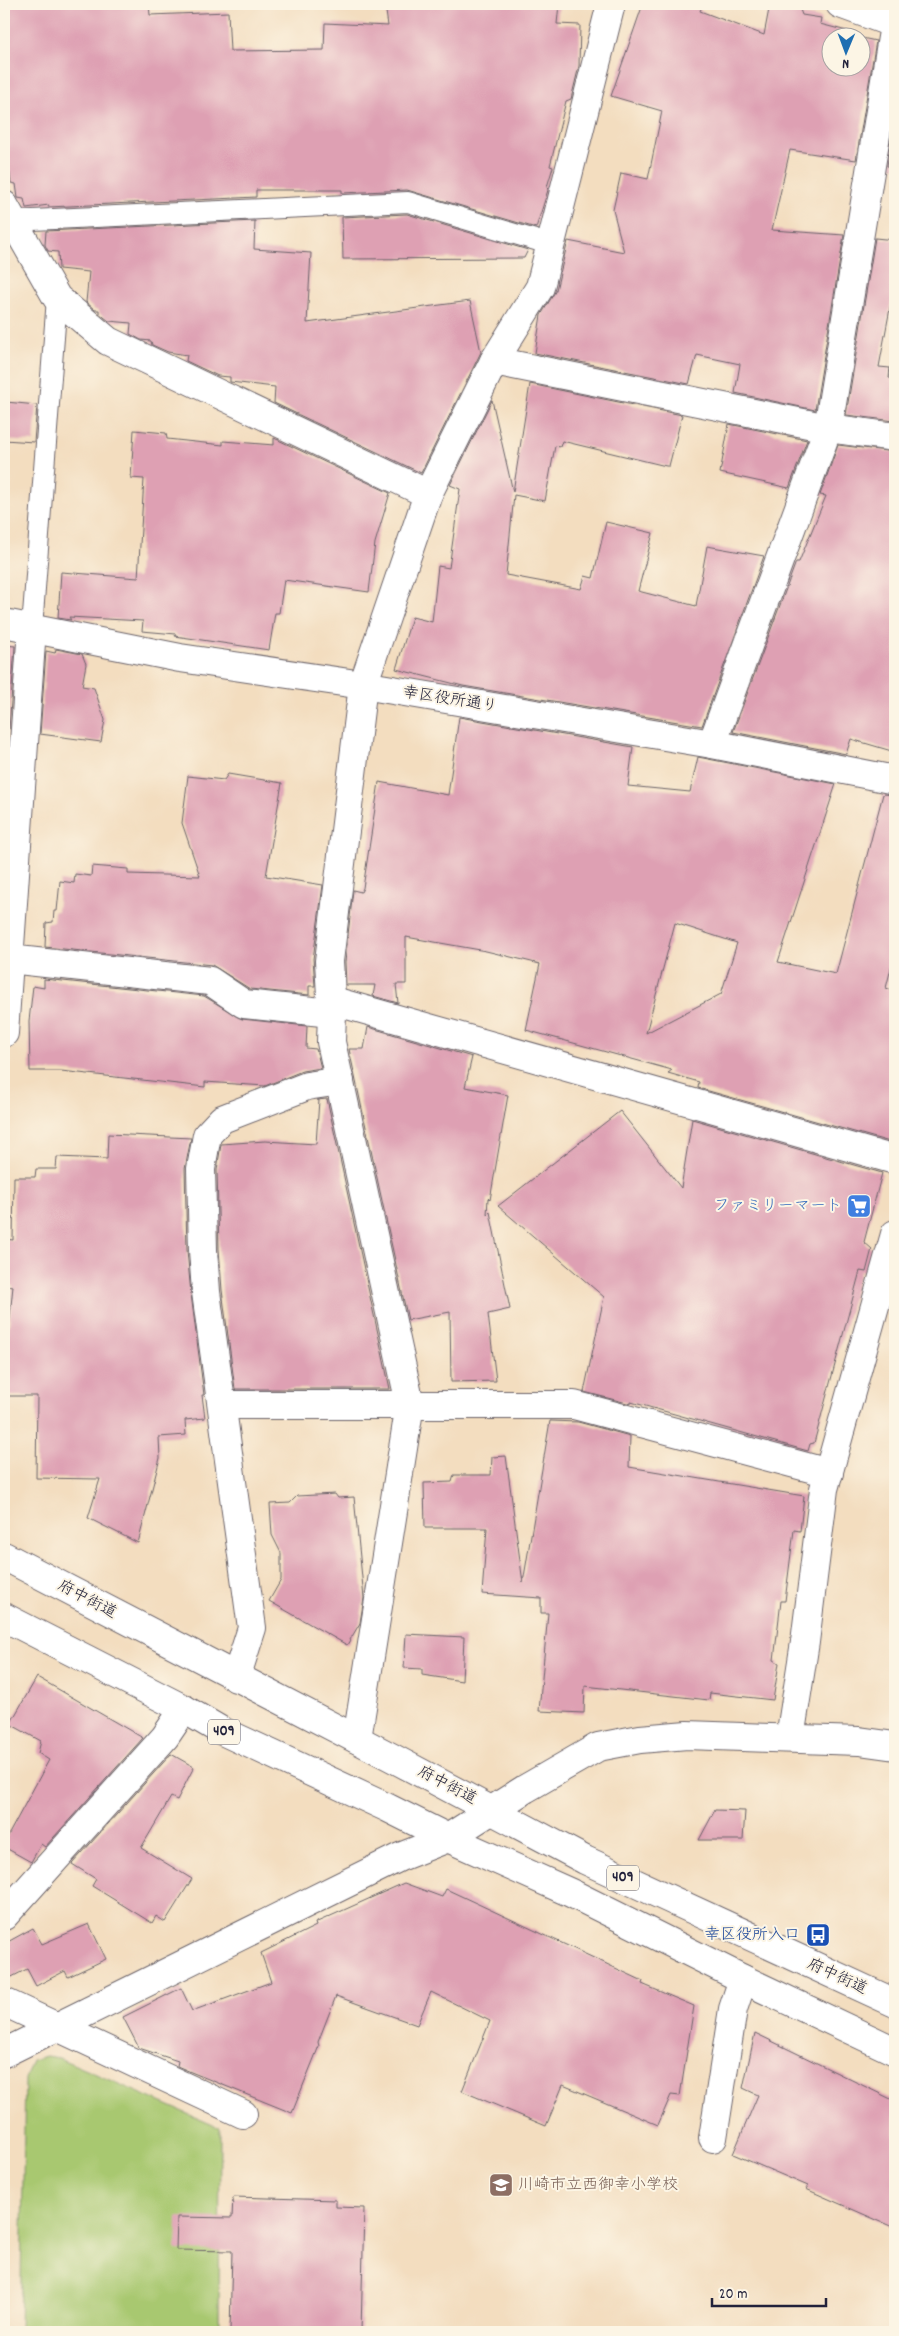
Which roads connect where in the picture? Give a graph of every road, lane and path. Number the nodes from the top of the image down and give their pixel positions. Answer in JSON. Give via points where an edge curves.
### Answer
{"nodes":[{"id":1,"x":611,"y":4,"type":"edge"},
{"id":2,"x":840,"y":4,"type":"edge"},
{"id":3,"x":895,"y":22,"type":"edge"},
{"id":4,"x":8,"y":213,"type":"edge"},
{"id":5,"x":552,"y":245,"type":"junction"},
{"id":6,"x":58,"y":298,"type":"junction"},
{"id":7,"x":494,"y":361,"type":"junction"},
{"id":8,"x":828,"y":428,"type":"junction"},
{"id":9,"x":895,"y":437,"type":"edge"},
{"id":10,"x":428,"y":494,"type":"junction"},
{"id":11,"x":4,"y":623,"type":"edge"},
{"id":12,"x":32,"y":628,"type":"junction"},
{"id":13,"x":363,"y":685,"type":"junction"},
{"id":14,"x":712,"y":744,"type":"junction"},
{"id":15,"x":895,"y":780,"type":"edge"},
{"id":16,"x":12,"y":805,"type":"edge"},
{"id":17,"x":9,"y":960,"type":"junction"},
{"id":18,"x":331,"y":1007,"type":"junction"},
{"id":19,"x":4,"y":1032,"type":"edge"},
{"id":20,"x":340,"y":1080,"type":"junction"},
{"id":21,"x":895,"y":1160,"type":"edge"},
{"id":22,"x":895,"y":1234,"type":"edge"},
{"id":23,"x":410,"y":1404,"type":"junction"},
{"id":24,"x":222,"y":1405,"type":"junction"},
{"id":25,"x":829,"y":1473,"type":"junction"},
{"id":26,"x":4,"y":1556,"type":"edge"},
{"id":27,"x":4,"y":1617,"type":"edge"},
{"id":28,"x":236,"y":1678,"type":"junction"},
{"id":29,"x":184,"y":1709,"type":"junction"},
{"id":30,"x":790,"y":1738,"type":"junction"},
{"id":31,"x":357,"y":1739,"type":"junction"},
{"id":32,"x":895,"y":1746,"type":"edge"},
{"id":33,"x":492,"y":1810,"type":"junction"},
{"id":34,"x":448,"y":1838,"type":"junction"},
{"id":35,"x":4,"y":1916,"type":"edge"},
{"id":36,"x":743,"y":1979,"type":"junction"},
{"id":37,"x":4,"y":2002,"type":"edge"},
{"id":38,"x":895,"y":2003,"type":"edge"},
{"id":39,"x":56,"y":2028,"type":"junction"},
{"id":40,"x":895,"y":2051,"type":"edge"},
{"id":41,"x":4,"y":2053,"type":"edge"},
{"id":42,"x":243,"y":2114,"type":"dead end"},
{"id":43,"x":713,"y":2138,"type":"dead end"}],
"edges":[{"from":1,"to":5,"type":"main road"},
{"from":2,"to":3,"type":"main road"},
{"from":3,"to":8,"type":"main road"},
{"from":4,"to":5,"type":"lane","via":[[408,202]]},
{"from":4,"to":6,"type":"main road"},
{"from":5,"to":7,"type":"main road","via":[[540,287]]},
{"from":6,"to":10,"type":"main road","via":[[108,341]]},
{"from":6,"to":12,"type":"lane"},
{"from":7,"to":8,"type":"main road"},
{"from":7,"to":10,"type":"main road"},
{"from":8,"to":9,"type":"main road"},
{"from":8,"to":14,"type":"main road"},
{"from":10,"to":13,"type":"main road"},
{"from":11,"to":12,"type":"main road","name":"幸区役所通り"},
{"from":12,"to":13,"type":"main road","name":"幸区役所通り","via":[[180,658]]},
{"from":12,"to":16,"type":"main road"},
{"from":13,"to":14,"type":"main road","name":"幸区役所通り"},
{"from":13,"to":18,"type":"main road","via":[[329,961]]},
{"from":14,"to":15,"type":"main road","name":"幸区役所通り"},
{"from":16,"to":17,"type":"main road"},
{"from":17,"to":18,"type":"main road","via":[[210,981],[244,1004]]},
{"from":17,"to":19,"type":"main road"},
{"from":18,"to":20,"type":"main road","via":[[331,1042]]},
{"from":18,"to":21,"type":"main road"},
{"from":20,"to":23,"type":"main road"},
{"from":20,"to":24,"type":"main road","via":[[307,1086],[222,1119],[207,1135],[201,1169],[202,1250]]},
{"from":22,"to":25,"type":"main road"},
{"from":23,"to":24,"type":"main road"},
{"from":23,"to":25,"type":"main road","via":[[574,1405]]},
{"from":23,"to":31,"type":"main road"},
{"from":24,"to":28,"type":"main road","via":[[252,1628]]},
{"from":25,"to":30,"type":"main road","via":[[824,1489]]},
{"from":26,"to":28,"type":"main road","name":"府中街道","number":"409"},
{"from":27,"to":29,"type":"main road","number":"409"},
{"from":28,"to":31,"type":"main road","name":"府中街道","number":"409"},
{"from":29,"to":34,"type":"main road","number":"409","via":[[220,1730]]},
{"from":29,"to":35,"type":"main road","via":[[165,1737]]},
{"from":30,"to":32,"type":"main road"},
{"from":30,"to":33,"type":"main road","via":[[687,1735],[598,1747]]},
{"from":31,"to":33,"type":"main road","name":"府中街道","number":"409"},
{"from":33,"to":34,"type":"main road"},
{"from":33,"to":38,"type":"main road","name":"府中街道","number":"409","via":[[585,1860]]},
{"from":34,"to":36,"type":"main road","number":"409","via":[[571,1893]]},
{"from":34,"to":39,"type":"main road","via":[[400,1857]]},
{"from":36,"to":40,"type":"main road","number":"409"},
{"from":36,"to":43,"type":"main road","via":[[733,2009]]},
{"from":37,"to":39,"type":"main road"},
{"from":39,"to":41,"type":"main road"},
{"from":39,"to":42,"type":"main road"}]}
